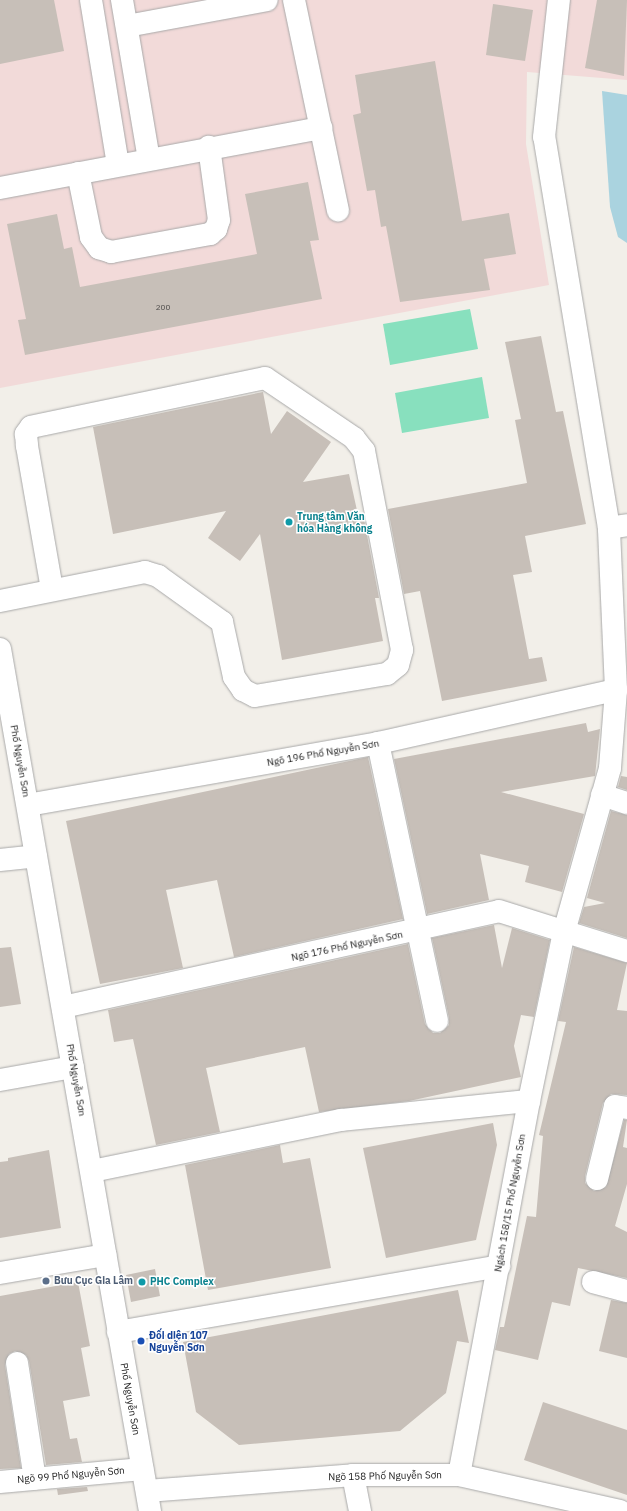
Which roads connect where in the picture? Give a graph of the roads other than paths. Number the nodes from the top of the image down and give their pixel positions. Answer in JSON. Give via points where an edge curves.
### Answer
{"nodes":[{"id":1,"x":90,"y":0,"type":"edge"},
{"id":2,"x":122,"y":0,"type":"edge"},
{"id":3,"x":267,"y":0,"type":"edge"},
{"id":4,"x":294,"y":0,"type":"edge"},
{"id":5,"x":559,"y":0,"type":"edge"},
{"id":6,"x":127,"y":26,"type":"junction"},
{"id":7,"x":321,"y":128,"type":"junction"},
{"id":8,"x":209,"y":147,"type":"junction"},
{"id":9,"x":149,"y":159,"type":"junction"},
{"id":10,"x":118,"y":165,"type":"junction"},
{"id":11,"x":78,"y":173,"type":"junction"},
{"id":12,"x":0,"y":188,"type":"edge"},
{"id":13,"x":338,"y":210,"type":"dead end"},
{"id":14,"x":618,"y":526,"type":"edge"},
{"id":15,"x":52,"y":589,"type":"junction"},
{"id":16,"x":0,"y":601,"type":"edge"},
{"id":17,"x":0,"y":649,"type":"edge"},
{"id":18,"x":616,"y":690,"type":"junction"},
{"id":19,"x":378,"y":743,"type":"junction"},
{"id":20,"x":602,"y":795,"type":"junction"},
{"id":21,"x":627,"y":803,"type":"edge"},
{"id":22,"x":28,"y":805,"type":"junction"},
{"id":23,"x":36,"y":856,"type":"junction"},
{"id":24,"x":0,"y":860,"type":"edge"},
{"id":25,"x":418,"y":931,"type":"junction"},
{"id":26,"x":564,"y":932,"type":"junction"},
{"id":27,"x":627,"y":950,"type":"edge"},
{"id":28,"x":63,"y":1007,"type":"junction"},
{"id":29,"x":437,"y":1021,"type":"dead end"},
{"id":30,"x":73,"y":1067,"type":"junction"},
{"id":31,"x":0,"y":1080,"type":"edge"},
{"id":32,"x":529,"y":1101,"type":"junction"},
{"id":33,"x":627,"y":1108,"type":"edge"},
{"id":34,"x":92,"y":1171,"type":"junction"},
{"id":35,"x":597,"y":1179,"type":"dead end"},
{"id":36,"x":105,"y":1255,"type":"junction"},
{"id":37,"x":499,"y":1266,"type":"junction"},
{"id":38,"x":0,"y":1273,"type":"edge"},
{"id":39,"x":593,"y":1282,"type":"dead end"},
{"id":40,"x":627,"y":1291,"type":"edge"},
{"id":41,"x":118,"y":1332,"type":"junction"},
{"id":42,"x":17,"y":1363,"type":"dead end"},
{"id":43,"x":142,"y":1469,"type":"junction"},
{"id":44,"x":353,"y":1475,"type":"junction"},
{"id":45,"x":459,"y":1475,"type":"junction"},
{"id":46,"x":35,"y":1479,"type":"junction"},
{"id":47,"x":0,"y":1482,"type":"edge"},
{"id":48,"x":149,"y":1501,"type":"edge"},
{"id":49,"x":610,"y":1510,"type":"edge"},
{"id":50,"x":360,"y":1511,"type":"edge"}],
"edges":[{"from":1,"to":10,"type":"street"},
{"from":2,"to":6,"type":"street"},
{"from":3,"to":6,"type":"street"},
{"from":4,"to":7,"type":"street"},
{"from":5,"to":14,"type":"street","name":"Ngách 158/15 Phố Nguyễn Sơn","via":[[544,137]]},
{"from":6,"to":9,"type":"street"},
{"from":7,"to":8,"type":"street"},
{"from":7,"to":13,"type":"street"},
{"from":8,"to":9,"type":"street"},
{"from":8,"to":11,"type":"street","via":[[219,220],[216,229],[210,234],[111,252],[99,248],[91,237]]},
{"from":9,"to":10,"type":"street"},
{"from":10,"to":11,"type":"street"},
{"from":11,"to":12,"type":"street"},
{"from":14,"to":18,"type":"street","name":"Ngách 158/15 Phố Nguyễn Sơn"},
{"from":15,"to":15,"type":"street","via":[[145,572],[158,576],[222,622],[234,676],[243,690],[255,696],[387,674],[398,665],[402,650],[364,451],[354,438],[265,378],[31,427],[26,434],[27,446]]},
{"from":15,"to":16,"type":"street"},
{"from":17,"to":22,"type":"street","name":"Phố Nguyễn Sơn"},
{"from":18,"to":19,"type":"street","name":"Ngõ 196 Phố Nguyễn Sơn"},
{"from":18,"to":20,"type":"street","name":"Ngách 158/15 Phố Nguyễn Sơn","via":[[610,768]]},
{"from":19,"to":22,"type":"street","name":"Ngõ 196 Phố Nguyễn Sơn"},
{"from":19,"to":25,"type":"street"},
{"from":20,"to":21,"type":"street"},
{"from":20,"to":26,"type":"street","name":"Ngách 158/15 Phố Nguyễn Sơn"},
{"from":22,"to":23,"type":"street","name":"Phố Nguyễn Sơn"},
{"from":23,"to":24,"type":"street"},
{"from":23,"to":28,"type":"street","name":"Phố Nguyễn Sơn"},
{"from":25,"to":26,"type":"street","name":"Ngõ 176 Phố Nguyễn Sơn","via":[[499,911]]},
{"from":25,"to":28,"type":"street","name":"Ngõ 176 Phố Nguyễn Sơn"},
{"from":25,"to":29,"type":"street"},
{"from":26,"to":27,"type":"street","name":"Ngõ 176 Phố Nguyễn Sơn"},
{"from":26,"to":32,"type":"street","name":"Ngách 158/15 Phố Nguyễn Sơn"},
{"from":28,"to":30,"type":"street","name":"Phố Nguyễn Sơn"},
{"from":30,"to":31,"type":"street"},
{"from":30,"to":34,"type":"street","name":"Phố Nguyễn Sơn"},
{"from":32,"to":34,"type":"street","via":[[341,1120]]},
{"from":32,"to":37,"type":"street","name":"Ngách 158/15 Phố Nguyễn Sơn"},
{"from":33,"to":35,"type":"street","via":[[615,1106]]},
{"from":34,"to":36,"type":"street","name":"Phố Nguyễn Sơn"},
{"from":36,"to":38,"type":"street"},
{"from":36,"to":41,"type":"street","name":"Phố Nguyễn Sơn"},
{"from":37,"to":41,"type":"street"},
{"from":37,"to":45,"type":"street","name":"Ngách 158/15 Phố Nguyễn Sơn"},
{"from":39,"to":40,"type":"street"},
{"from":41,"to":43,"type":"street","name":"Phố Nguyễn Sơn"},
{"from":42,"to":46,"type":"street"},
{"from":43,"to":46,"type":"street","name":"Ngõ 99 Phố Nguyễn Sơn"},
{"from":43,"to":48,"type":"street","name":"Phố Nguyễn Sơn"},
{"from":44,"to":45,"type":"street","name":"Ngõ 158 Phố Nguyễn Sơn"},
{"from":44,"to":48,"type":"street","name":"Ngõ 158 Phố Nguyễn Sơn"},
{"from":44,"to":50,"type":"street"},
{"from":45,"to":49,"type":"street","name":"Ngõ 158 Phố Nguyễn Sơn"},
{"from":46,"to":47,"type":"street","name":"Ngõ 99 Phố Nguyễn Sơn"}]}
